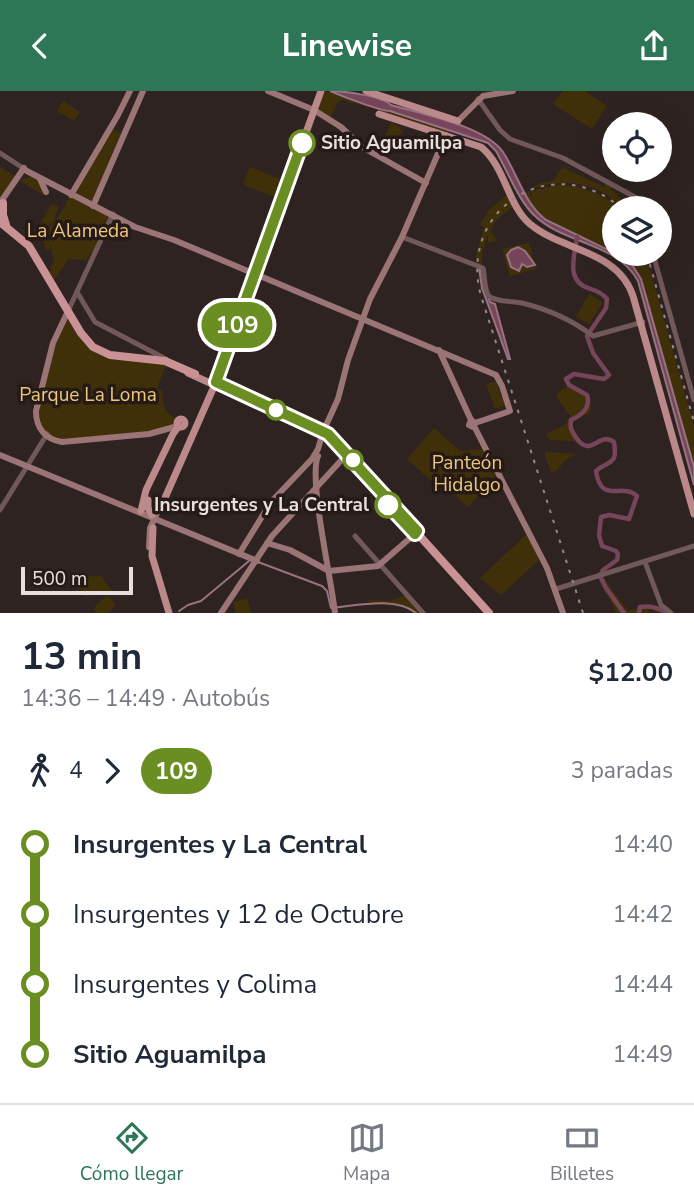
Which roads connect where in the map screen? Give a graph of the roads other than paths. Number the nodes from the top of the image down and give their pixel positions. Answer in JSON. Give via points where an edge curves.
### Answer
{"nodes":[{"id":1,"x":130,"y":91,"type":"edge"},
{"id":2,"x":143,"y":91,"type":"edge"},
{"id":3,"x":268,"y":91,"type":"edge"},
{"id":4,"x":321,"y":91,"type":"edge"},
{"id":5,"x":366,"y":91,"type":"edge"},
{"id":6,"x":513,"y":91,"type":"edge"},
{"id":7,"x":478,"y":100,"type":"junction"},
{"id":8,"x":123,"y":104,"type":"junction"},
{"id":9,"x":135,"y":110,"type":"junction"},
{"id":10,"x":315,"y":110,"type":"junction"},
{"id":11,"x":379,"y":114,"type":"dead end"},
{"id":12,"x":451,"y":129,"type":"junction"},
{"id":13,"x":473,"y":143,"type":"junction"},
{"id":14,"x":0,"y":153,"type":"edge"},
{"id":15,"x":23,"y":168,"type":"junction"},
{"id":16,"x":37,"y":177,"type":"junction"},
{"id":17,"x":16,"y":182,"type":"junction"},
{"id":18,"x":426,"y":183,"type":"junction"},
{"id":19,"x":46,"y":192,"type":"dead end"},
{"id":20,"x":72,"y":193,"type":"junction"},
{"id":21,"x":633,"y":196,"type":"edge"},
{"id":22,"x":93,"y":203,"type":"junction"},
{"id":23,"x":1,"y":204,"type":"edge"},
{"id":24,"x":113,"y":215,"type":"junction"},
{"id":25,"x":6,"y":224,"type":"edge"},
{"id":26,"x":541,"y":232,"type":"junction"},
{"id":27,"x":551,"y":233,"type":"junction"},
{"id":28,"x":401,"y":237,"type":"junction"},
{"id":29,"x":576,"y":246,"type":"junction"},
{"id":30,"x":656,"y":266,"type":"edge"},
{"id":31,"x":256,"y":274,"type":"junction"},
{"id":32,"x":77,"y":292,"type":"junction"},
{"id":33,"x":69,"y":316,"type":"junction"},
{"id":34,"x":363,"y":319,"type":"junction"},
{"id":35,"x":642,"y":322,"type":"junction"},
{"id":36,"x":439,"y":351,"type":"junction"},
{"id":37,"x":147,"y":358,"type":"junction"},
{"id":38,"x":172,"y":362,"type":"joint"},
{"id":39,"x":195,"y":375,"type":"junction"},
{"id":40,"x":215,"y":384,"type":"junction"},
{"id":41,"x":227,"y":389,"type":"joint"},
{"id":42,"x":694,"y":400,"type":"edge"},
{"id":43,"x":197,"y":416,"type":"junction"},
{"id":44,"x":474,"y":423,"type":"junction"},
{"id":45,"x":180,"y":425,"type":"junction"},
{"id":46,"x":324,"y":434,"type":"junction"},
{"id":47,"x":47,"y":435,"type":"junction"},
{"id":48,"x":675,"y":438,"type":"junction"},
{"id":49,"x":0,"y":454,"type":"edge"},
{"id":50,"x":346,"y":455,"type":"junction"},
{"id":51,"x":27,"y":465,"type":"junction"},
{"id":52,"x":173,"y":481,"type":"junction"},
{"id":53,"x":316,"y":487,"type":"junction"},
{"id":54,"x":694,"y":503,"type":"edge"},
{"id":55,"x":161,"y":507,"type":"dead end"},
{"id":56,"x":0,"y":510,"type":"edge"},
{"id":57,"x":694,"y":514,"type":"edge"},
{"id":58,"x":151,"y":515,"type":"junction"},
{"id":59,"x":152,"y":528,"type":"junction"},
{"id":60,"x":416,"y":533,"type":"junction"},
{"id":61,"x":355,"y":536,"type":"dead end"},
{"id":62,"x":268,"y":544,"type":"junction"},
{"id":63,"x":694,"y":546,"type":"edge"},
{"id":64,"x":239,"y":554,"type":"junction"},
{"id":65,"x":256,"y":561,"type":"junction"},
{"id":66,"x":153,"y":562,"type":"junction"},
{"id":67,"x":645,"y":562,"type":"junction"},
{"id":68,"x":379,"y":563,"type":"junction"},
{"id":69,"x":444,"y":565,"type":"junction"},
{"id":70,"x":329,"y":571,"type":"junction"},
{"id":71,"x":556,"y":589,"type":"junction"},
{"id":72,"x":469,"y":592,"type":"junction"},
{"id":73,"x":334,"y":610,"type":"edge"},
{"id":74,"x":485,"y":611,"type":"edge"},
{"id":75,"x":168,"y":613,"type":"edge"},
{"id":76,"x":222,"y":613,"type":"edge"},
{"id":77,"x":423,"y":613,"type":"edge"},
{"id":78,"x":563,"y":613,"type":"edge"},
{"id":79,"x":671,"y":613,"type":"edge"}],
"edges":[{"from":1,"to":8,"type":"main road"},
{"from":2,"to":9,"type":"main road"},
{"from":3,"to":10,"type":"main road"},
{"from":4,"to":10,"type":"main road"},
{"from":5,"to":12,"type":"main road"},
{"from":6,"to":7,"type":"main road","via":[[487,94]]},
{"from":7,"to":12,"type":"main road"},
{"from":7,"to":21,"type":"street","via":[[514,141],[565,159]]},
{"from":8,"to":9,"type":"main road"},
{"from":8,"to":20,"type":"main road"},
{"from":9,"to":22,"type":"main road"},
{"from":10,"to":18,"type":"main road","via":[[362,147]]},
{"from":10,"to":31,"type":"main road"},
{"from":11,"to":12,"type":"main road"},
{"from":12,"to":13,"type":"main road"},
{"from":12,"to":18,"type":"main road"},
{"from":13,"to":26,"type":"main road","via":[[488,154],[524,218]]},
{"from":13,"to":27,"type":"main road","via":[[493,154],[527,218]]},
{"from":14,"to":15,"type":"street"},
{"from":15,"to":16,"type":"main road"},
{"from":15,"to":17,"type":"main road"},
{"from":15,"to":20,"type":"main road"},
{"from":15,"to":23,"type":"main road"},
{"from":16,"to":17,"type":"main road","via":[[24,174]]},
{"from":16,"to":19,"type":"main road"},
{"from":16,"to":20,"type":"main road"},
{"from":17,"to":23,"type":"main road"},
{"from":18,"to":28,"type":"main road"},
{"from":20,"to":22,"type":"main road"},
{"from":22,"to":24,"type":"main road"},
{"from":23,"to":25,"type":"highway"},
{"from":24,"to":31,"type":"main road"},
{"from":24,"to":32,"type":"street"},
{"from":25,"to":33,"type":"highway","via":[[29,246]]},
{"from":26,"to":27,"type":"main road"},
{"from":26,"to":29,"type":"main road"},
{"from":27,"to":29,"type":"main road"},
{"from":28,"to":34,"type":"main road"},
{"from":28,"to":35,"type":"street","via":[[484,269],[492,298],[546,310],[594,336]]},
{"from":29,"to":35,"type":"main road","via":[[608,260],[627,275]]},
{"from":30,"to":42,"type":"street"},
{"from":31,"to":34,"type":"main road"},
{"from":31,"to":40,"type":"main road"},
{"from":32,"to":33,"type":"street"},
{"from":32,"to":38,"type":"street","via":[[95,322]]},
{"from":33,"to":37,"type":"highway","via":[[99,352]]},
{"from":33,"to":47,"type":"main road","via":[[50,359],[38,412]]},
{"from":34,"to":36,"type":"main road"},
{"from":34,"to":46,"type":"main road","via":[[344,393]]},
{"from":35,"to":48,"type":"main road"},
{"from":36,"to":44,"type":"main road"},
{"from":36,"to":44,"type":"main road","via":[[496,375],[502,386],[510,411]]},
{"from":37,"to":39,"type":"main road"},
{"from":37,"to":39,"type":"highway"},
{"from":38,"to":40,"type":"main road"},
{"from":39,"to":40,"type":"main road"},
{"from":40,"to":41,"type":"main road"},
{"from":40,"to":43,"type":"main road"},
{"from":41,"to":46,"type":"highway"},
{"from":43,"to":45,"type":"main road"},
{"from":43,"to":52,"type":"main road"},
{"from":44,"to":71,"type":"main road"},
{"from":45,"to":47,"type":"main road","via":[[158,432],[70,440]]},
{"from":45,"to":58,"type":"main road","via":[[145,497]]},
{"from":46,"to":50,"type":"highway"},
{"from":46,"to":53,"type":"main road","via":[[316,460]]},
{"from":46,"to":64,"type":"main road","via":[[312,459],[278,493]]},
{"from":47,"to":51,"type":"street"},
{"from":48,"to":54,"type":"main road"},
{"from":48,"to":57,"type":"main road"},
{"from":49,"to":51,"type":"main road"},
{"from":50,"to":53,"type":"main road"},
{"from":50,"to":60,"type":"highway"},
{"from":51,"to":56,"type":"street"},
{"from":51,"to":58,"type":"main road"},
{"from":52,"to":55,"type":"main road"},
{"from":52,"to":58,"type":"main road"},
{"from":53,"to":62,"type":"main road"},
{"from":53,"to":70,"type":"main road"},
{"from":58,"to":59,"type":"main road"},
{"from":58,"to":59,"type":"main road"},
{"from":58,"to":64,"type":"main road"},
{"from":58,"to":66,"type":"main road"},
{"from":59,"to":66,"type":"main road"},
{"from":60,"to":68,"type":"main road"},
{"from":60,"to":69,"type":"highway"},
{"from":60,"to":69,"type":"highway"},
{"from":61,"to":68,"type":"street"},
{"from":62,"to":65,"type":"main road"},
{"from":62,"to":70,"type":"main road"},
{"from":63,"to":67,"type":"street"},
{"from":64,"to":65,"type":"main road"},
{"from":65,"to":76,"type":"main road"},
{"from":66,"to":75,"type":"main road"},
{"from":67,"to":71,"type":"street"},
{"from":67,"to":79,"type":"street","via":[[661,605]]},
{"from":68,"to":70,"type":"main road"},
{"from":68,"to":77,"type":"street"},
{"from":69,"to":72,"type":"highway"},
{"from":69,"to":72,"type":"highway"},
{"from":70,"to":73,"type":"main road"},
{"from":71,"to":78,"type":"main road"},
{"from":72,"to":74,"type":"highway"}]}
